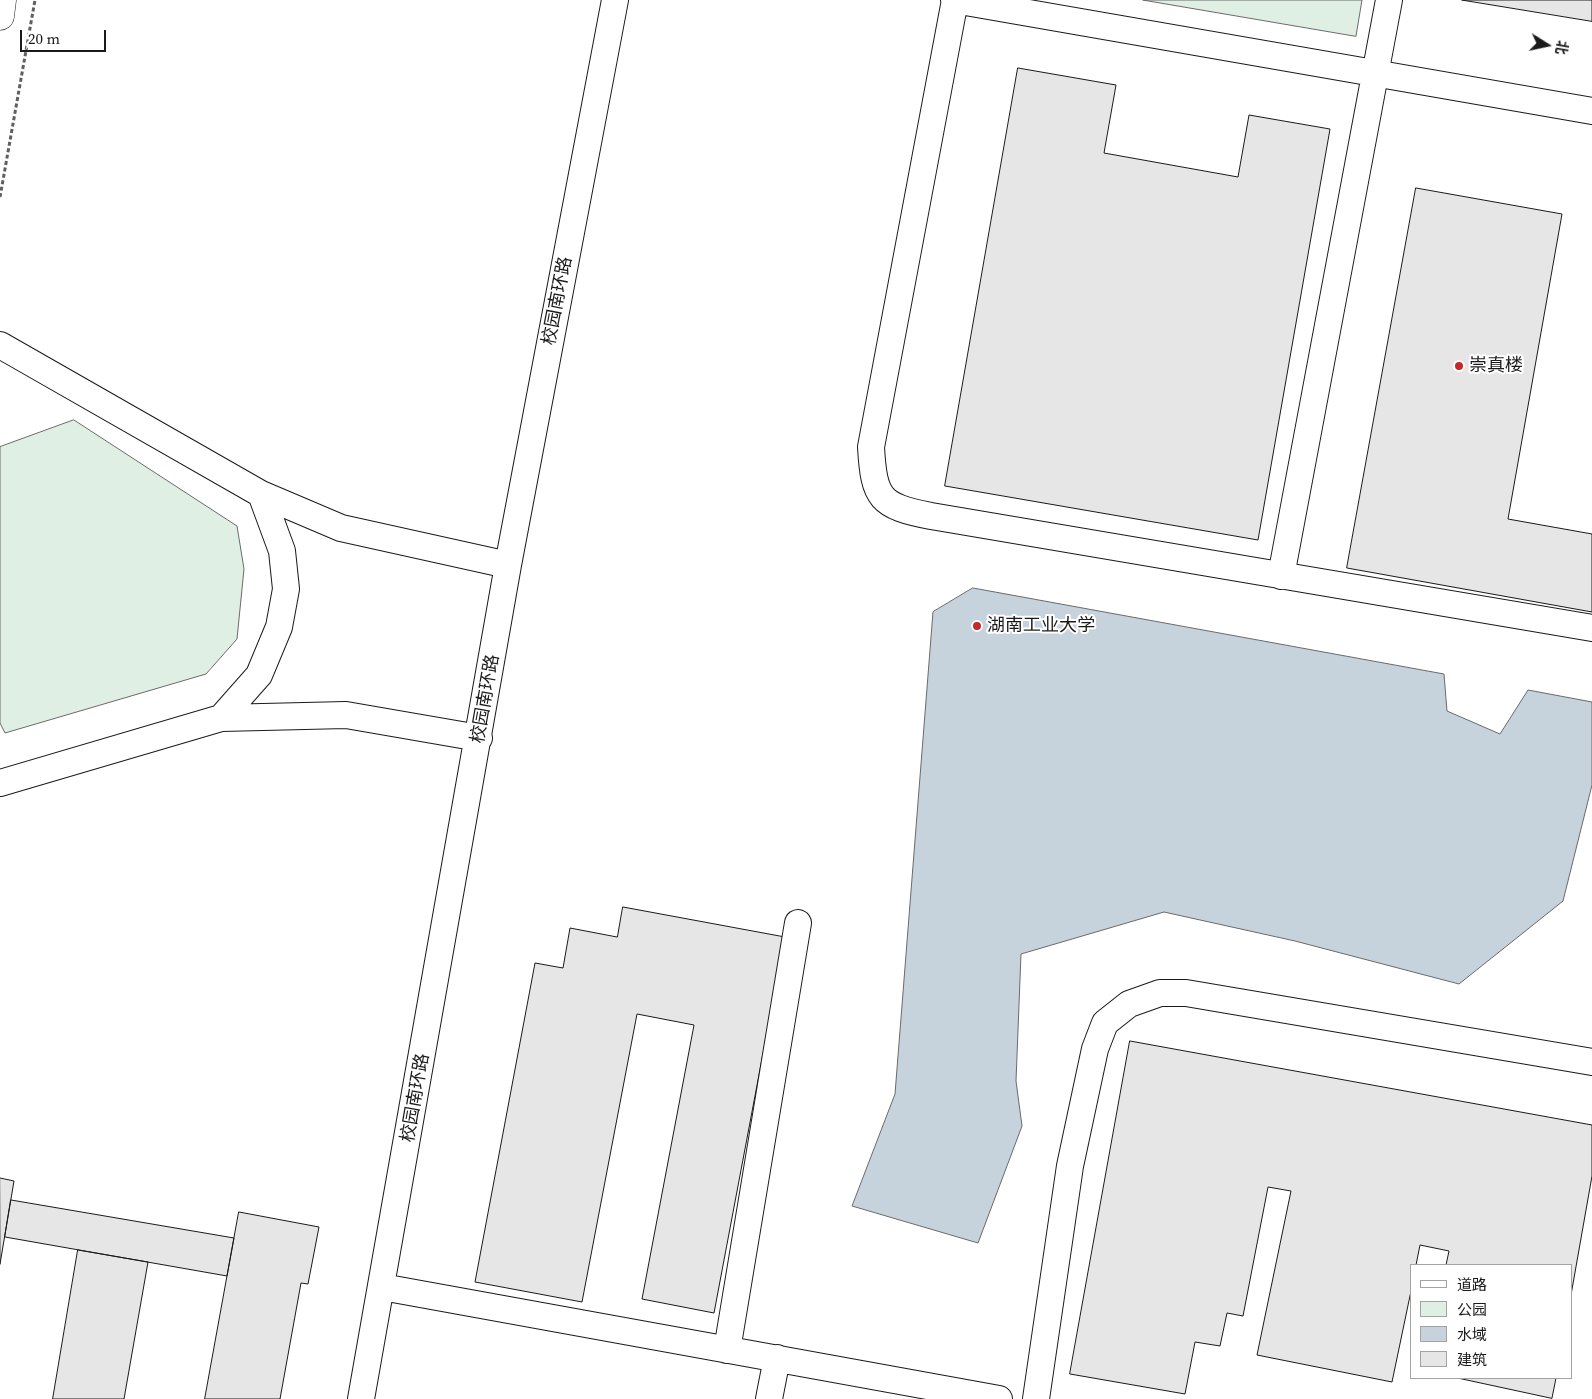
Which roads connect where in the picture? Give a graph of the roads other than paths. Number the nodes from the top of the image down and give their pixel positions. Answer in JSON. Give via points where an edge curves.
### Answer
{"nodes":[{"id":1,"x":2,"y":0,"type":"edge"},
{"id":2,"x":615,"y":0,"type":"edge"},
{"id":3,"x":954,"y":0,"type":"edge"},
{"id":4,"x":1389,"y":0,"type":"edge"},
{"id":5,"x":0,"y":16,"type":"edge"},
{"id":6,"x":1375,"y":74,"type":"junction"},
{"id":7,"x":1592,"y":111,"type":"edge"},
{"id":8,"x":0,"y":345,"type":"edge"},
{"id":9,"x":261,"y":494,"type":"junction"},
{"id":10,"x":508,"y":565,"type":"junction"},
{"id":11,"x":1282,"y":576,"type":"junction"},
{"id":12,"x":1592,"y":628,"type":"edge"},
{"id":13,"x":221,"y":718,"type":"junction"},
{"id":14,"x":479,"y":738,"type":"junction"},
{"id":15,"x":0,"y":783,"type":"edge"},
{"id":16,"x":798,"y":923,"type":"dead end"},
{"id":17,"x":1592,"y":1062,"type":"edge"},
{"id":18,"x":382,"y":1287,"type":"junction"},
{"id":19,"x":727,"y":1350,"type":"junction"},
{"id":20,"x":776,"y":1358,"type":"junction"},
{"id":21,"x":361,"y":1399,"type":"edge"},
{"id":22,"x":770,"y":1399,"type":"edge"},
{"id":23,"x":999,"y":1399,"type":"edge"},
{"id":24,"x":1036,"y":1399,"type":"edge"}],
"edges":[{"from":1,"to":5,"type":"main road"},
{"from":2,"to":10,"type":"street","name":"校园南环路"},
{"from":3,"to":6,"type":"street"},
{"from":3,"to":11,"type":"street","via":[[871,447],[873,479],[882,497],[902,510],[931,516]]},
{"from":4,"to":6,"type":"street"},
{"from":6,"to":7,"type":"street"},
{"from":6,"to":11,"type":"street"},
{"from":8,"to":9,"type":"street"},
{"from":9,"to":10,"type":"street","via":[[341,528]]},
{"from":9,"to":13,"type":"street","via":[[282,551],[286,589],[279,627],[259,675]]},
{"from":10,"to":14,"type":"street","name":"校园南环路"},
{"from":11,"to":12,"type":"street"},
{"from":13,"to":14,"type":"street","via":[[346,715]]},
{"from":13,"to":15,"type":"street"},
{"from":14,"to":18,"type":"street","name":"校园南环路"},
{"from":16,"to":19,"type":"street"},
{"from":17,"to":24,"type":"street","via":[[1186,994],[1160,993],[1129,1004],[1105,1023],[1095,1049],[1070,1166]]},
{"from":18,"to":19,"type":"street"},
{"from":18,"to":21,"type":"street","name":"校园南环路"},
{"from":19,"to":20,"type":"street"},
{"from":20,"to":22,"type":"street"},
{"from":20,"to":23,"type":"street"}]}
